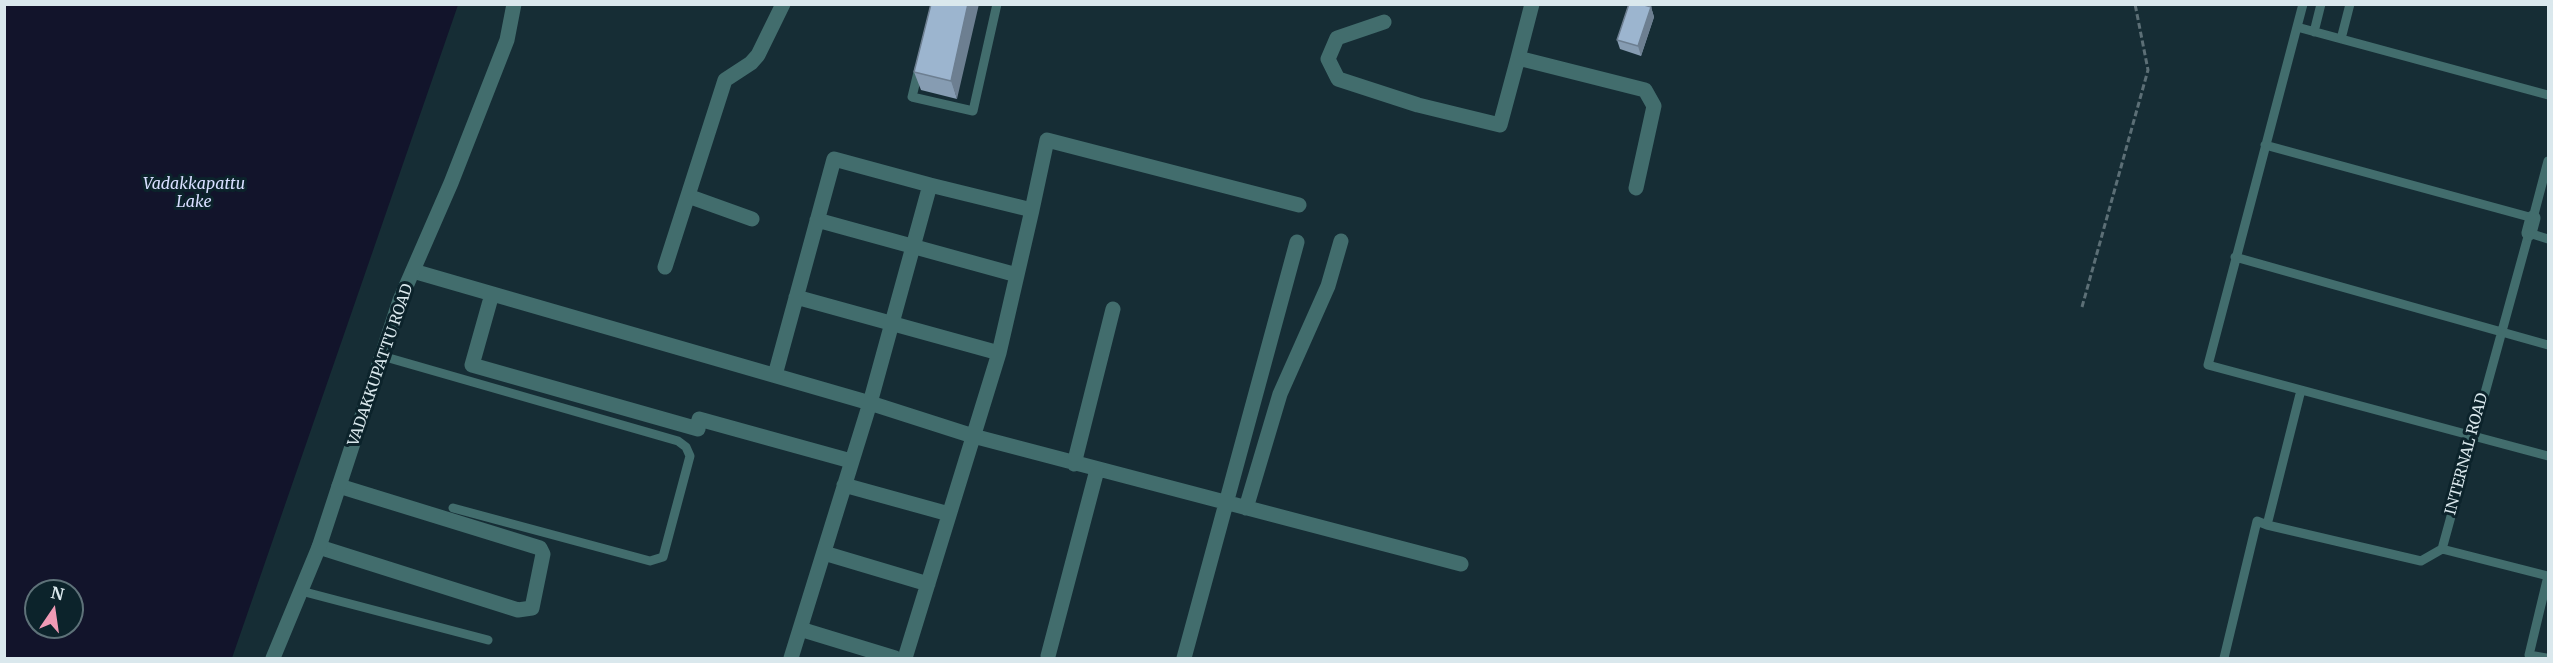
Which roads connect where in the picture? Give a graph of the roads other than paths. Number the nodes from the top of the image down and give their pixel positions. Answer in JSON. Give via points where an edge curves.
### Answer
{"nodes":[{"id":1,"x":514,"y":4,"type":"edge"},
{"id":2,"x":783,"y":4,"type":"edge"},
{"id":3,"x":997,"y":4,"type":"edge"},
{"id":4,"x":1532,"y":4,"type":"edge"},
{"id":5,"x":2303,"y":4,"type":"edge"},
{"id":6,"x":2321,"y":4,"type":"edge"},
{"id":7,"x":2350,"y":4,"type":"edge"},
{"id":8,"x":1384,"y":22,"type":"dead end"},
{"id":9,"x":2297,"y":27,"type":"junction"},
{"id":10,"x":2314,"y":32,"type":"junction"},
{"id":11,"x":2341,"y":39,"type":"junction"},
{"id":12,"x":1518,"y":58,"type":"junction"},
{"id":13,"x":921,"y":62,"type":"edge"},
{"id":14,"x":2548,"y":95,"type":"edge"},
{"id":15,"x":2265,"y":145,"type":"junction"},
{"id":16,"x":2548,"y":161,"type":"edge"},
{"id":17,"x":930,"y":185,"type":"junction"},
{"id":18,"x":1636,"y":188,"type":"dead end"},
{"id":19,"x":688,"y":196,"type":"junction"},
{"id":20,"x":1299,"y":205,"type":"dead end"},
{"id":21,"x":1032,"y":210,"type":"junction"},
{"id":22,"x":2533,"y":218,"type":"junction"},
{"id":23,"x":752,"y":219,"type":"dead end"},
{"id":24,"x":817,"y":220,"type":"junction"},
{"id":25,"x":2529,"y":233,"type":"junction"},
{"id":26,"x":2548,"y":238,"type":"edge"},
{"id":27,"x":1341,"y":241,"type":"dead end"},
{"id":28,"x":1297,"y":242,"type":"dead end"},
{"id":29,"x":914,"y":246,"type":"junction"},
{"id":30,"x":2235,"y":257,"type":"junction"},
{"id":31,"x":665,"y":267,"type":"dead end"},
{"id":32,"x":413,"y":271,"type":"junction"},
{"id":33,"x":1017,"y":276,"type":"junction"},
{"id":34,"x":492,"y":294,"type":"junction"},
{"id":35,"x":796,"y":297,"type":"junction"},
{"id":36,"x":1113,"y":309,"type":"dead end"},
{"id":37,"x":892,"y":322,"type":"junction"},
{"id":38,"x":2500,"y":332,"type":"junction"},
{"id":39,"x":2548,"y":345,"type":"edge"},
{"id":40,"x":999,"y":353,"type":"junction"},
{"id":41,"x":382,"y":356,"type":"junction"},
{"id":42,"x":775,"y":375,"type":"junction"},
{"id":43,"x":2301,"y":390,"type":"junction"},
{"id":44,"x":870,"y":403,"type":"junction"},
{"id":45,"x":973,"y":436,"type":"junction"},
{"id":46,"x":2472,"y":437,"type":"junction"},
{"id":47,"x":2548,"y":456,"type":"edge"},
{"id":48,"x":851,"y":461,"type":"junction"},
{"id":49,"x":1074,"y":464,"type":"junction"},
{"id":50,"x":1097,"y":470,"type":"junction"},
{"id":51,"x":844,"y":485,"type":"junction"},
{"id":52,"x":339,"y":486,"type":"junction"},
{"id":53,"x":1227,"y":504,"type":"junction"},
{"id":54,"x":453,"y":508,"type":"dead end"},
{"id":55,"x":1246,"y":508,"type":"junction"},
{"id":56,"x":949,"y":514,"type":"junction"},
{"id":57,"x":2267,"y":525,"type":"junction"},
{"id":58,"x":319,"y":547,"type":"junction"},
{"id":59,"x":2442,"y":549,"type":"junction"},
{"id":60,"x":824,"y":553,"type":"junction"},
{"id":61,"x":1461,"y":564,"type":"dead end"},
{"id":62,"x":2548,"y":576,"type":"edge"},
{"id":63,"x":928,"y":584,"type":"junction"},
{"id":64,"x":301,"y":591,"type":"junction"},
{"id":65,"x":800,"y":629,"type":"junction"},
{"id":66,"x":488,"y":640,"type":"dead end"},
{"id":67,"x":1048,"y":656,"type":"dead end"},
{"id":68,"x":2529,"y":656,"type":"edge"},
{"id":69,"x":273,"y":658,"type":"edge"},
{"id":70,"x":791,"y":658,"type":"edge"},
{"id":71,"x":895,"y":658,"type":"edge"},
{"id":72,"x":905,"y":658,"type":"edge"},
{"id":73,"x":1184,"y":658,"type":"edge"},
{"id":74,"x":2224,"y":658,"type":"edge"},
{"id":75,"x":2546,"y":658,"type":"edge"}],
"edges":[{"from":1,"to":32,"type":"street","name":"VADAKKUPATTU ROAD","via":[[507,40]]},
{"from":2,"to":19,"type":"street","via":[[758,55],[725,80]]},
{"from":3,"to":13,"type":"lane","via":[[974,111],[912,97]]},
{"from":4,"to":12,"type":"street"},
{"from":5,"to":9,"type":"lane"},
{"from":6,"to":10,"type":"lane"},
{"from":7,"to":11,"type":"lane"},
{"from":8,"to":12,"type":"street","via":[[1337,38],[1328,59],[1338,79],[1418,105],[1500,125]]},
{"from":9,"to":10,"type":"lane"},
{"from":9,"to":15,"type":"lane"},
{"from":10,"to":11,"type":"lane"},
{"from":11,"to":14,"type":"lane"},
{"from":12,"to":18,"type":"street","via":[[1645,90],[1654,106]]},
{"from":15,"to":22,"type":"lane"},
{"from":15,"to":30,"type":"lane"},
{"from":16,"to":22,"type":"lane","name":"INTERNAL ROAD"},
{"from":17,"to":21,"type":"street"},
{"from":17,"to":24,"type":"street","via":[[834,159]]},
{"from":17,"to":29,"type":"street"},
{"from":19,"to":23,"type":"street"},
{"from":19,"to":31,"type":"street"},
{"from":20,"to":21,"type":"street","via":[[1047,140]]},
{"from":21,"to":33,"type":"street"},
{"from":22,"to":25,"type":"street","name":"INTERNAL ROAD"},
{"from":24,"to":29,"type":"street"},
{"from":24,"to":35,"type":"street"},
{"from":25,"to":26,"type":"lane"},
{"from":25,"to":38,"type":"lane","name":"INTERNAL ROAD"},
{"from":27,"to":55,"type":"street","via":[[1328,286],[1281,394]]},
{"from":28,"to":53,"type":"street"},
{"from":29,"to":33,"type":"street"},
{"from":29,"to":37,"type":"street"},
{"from":30,"to":38,"type":"lane"},
{"from":30,"to":43,"type":"lane","via":[[2208,365]]},
{"from":32,"to":34,"type":"street"},
{"from":32,"to":41,"type":"street","name":"VADAKKUPATTU ROAD"},
{"from":33,"to":40,"type":"street"},
{"from":34,"to":42,"type":"street"},
{"from":34,"to":48,"type":"street","via":[[472,365],[699,429],[699,418]]},
{"from":35,"to":37,"type":"street"},
{"from":35,"to":42,"type":"street"},
{"from":36,"to":49,"type":"street"},
{"from":37,"to":40,"type":"street"},
{"from":37,"to":44,"type":"street"},
{"from":38,"to":39,"type":"lane"},
{"from":38,"to":46,"type":"lane","name":"INTERNAL ROAD"},
{"from":40,"to":45,"type":"street"},
{"from":41,"to":52,"type":"street","name":"VADAKKUPATTU ROAD"},
{"from":41,"to":54,"type":"lane","via":[[678,441],[690,456],[663,557],[657,560]]},
{"from":42,"to":44,"type":"street"},
{"from":43,"to":46,"type":"lane"},
{"from":43,"to":57,"type":"lane"},
{"from":44,"to":45,"type":"street"},
{"from":44,"to":48,"type":"street"},
{"from":45,"to":49,"type":"street"},
{"from":45,"to":56,"type":"street"},
{"from":46,"to":47,"type":"lane"},
{"from":46,"to":59,"type":"lane","name":"INTERNAL ROAD"},
{"from":48,"to":51,"type":"street"},
{"from":49,"to":50,"type":"street"},
{"from":50,"to":53,"type":"street"},
{"from":50,"to":67,"type":"street"},
{"from":51,"to":56,"type":"street"},
{"from":51,"to":60,"type":"street"},
{"from":52,"to":58,"type":"street","name":"VADAKKUPATTU ROAD"},
{"from":52,"to":58,"type":"street","via":[[540,548],[543,554],[532,608],[518,610]]},
{"from":53,"to":55,"type":"street"},
{"from":53,"to":73,"type":"street"},
{"from":55,"to":61,"type":"street"},
{"from":56,"to":63,"type":"street"},
{"from":57,"to":59,"type":"lane","via":[[2421,561]]},
{"from":57,"to":74,"type":"lane","via":[[2257,521]]},
{"from":58,"to":64,"type":"street","name":"VADAKKUPATTU ROAD"},
{"from":59,"to":62,"type":"lane"},
{"from":60,"to":63,"type":"street"},
{"from":60,"to":65,"type":"street"},
{"from":62,"to":68,"type":"lane"},
{"from":63,"to":72,"type":"street"},
{"from":64,"to":66,"type":"lane"},
{"from":64,"to":69,"type":"street","name":"VADAKKUPATTU ROAD"},
{"from":65,"to":70,"type":"street"},
{"from":65,"to":71,"type":"street"},
{"from":68,"to":75,"type":"lane"}]}
